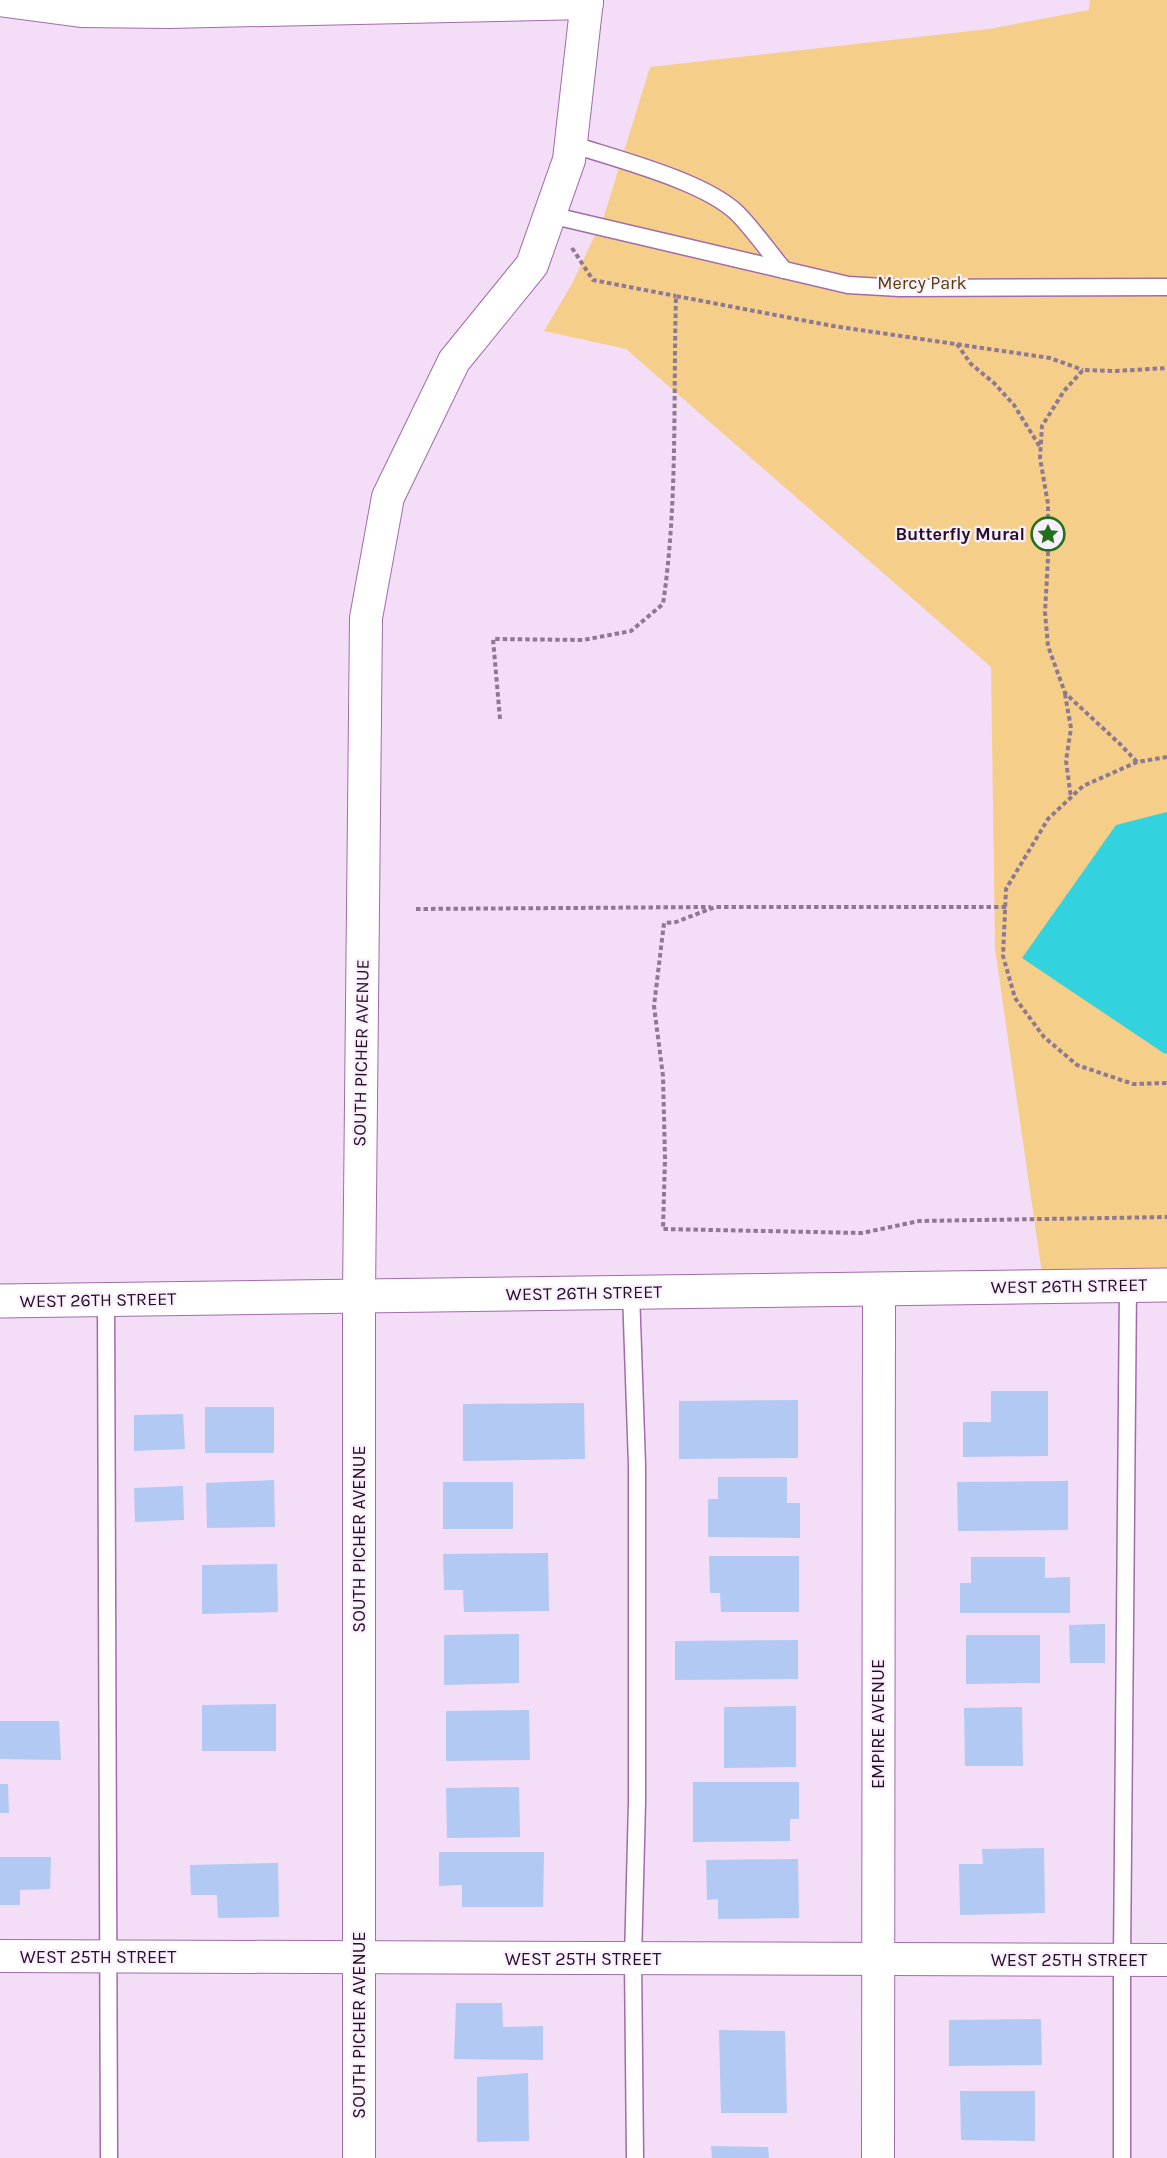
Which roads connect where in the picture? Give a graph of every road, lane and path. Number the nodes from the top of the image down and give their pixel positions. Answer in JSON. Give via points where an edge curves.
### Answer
{"nodes":[{"id":1,"x":0,"y":0,"type":"edge"},
{"id":2,"x":587,"y":1,"type":"edge"},
{"id":3,"x":168,"y":6,"type":"edge"},
{"id":4,"x":571,"y":144,"type":"junction"},
{"id":5,"x":550,"y":215,"type":"junction"},
{"id":6,"x":784,"y":270,"type":"junction"},
{"id":7,"x":1167,"y":287,"type":"edge"},
{"id":8,"x":676,"y":296,"type":"junction"},
{"id":9,"x":956,"y":344,"type":"junction"},
{"id":10,"x":1167,"y":368,"type":"edge"},
{"id":11,"x":1083,"y":370,"type":"junction"},
{"id":12,"x":1040,"y":448,"type":"junction"},
{"id":13,"x":1065,"y":693,"type":"junction"},
{"id":14,"x":500,"y":719,"type":"dead end"},
{"id":15,"x":1167,"y":757,"type":"edge"},
{"id":16,"x":1137,"y":762,"type":"junction"},
{"id":17,"x":1071,"y":798,"type":"junction"},
{"id":18,"x":715,"y":907,"type":"junction"},
{"id":19,"x":1006,"y":907,"type":"junction"},
{"id":20,"x":416,"y":909,"type":"dead end"},
{"id":21,"x":1167,"y":1083,"type":"edge"},
{"id":22,"x":1167,"y":1217,"type":"edge"},
{"id":23,"x":1167,"y":1285,"type":"edge"},
{"id":24,"x":1128,"y":1286,"type":"junction"},
{"id":25,"x":879,"y":1289,"type":"junction"},
{"id":26,"x":632,"y":1292,"type":"junction"},
{"id":27,"x":359,"y":1296,"type":"junction"},
{"id":28,"x":106,"y":1300,"type":"junction"},
{"id":29,"x":0,"y":1301,"type":"edge"},
{"id":30,"x":0,"y":1956,"type":"edge"},
{"id":31,"x":110,"y":1957,"type":"junction"},
{"id":32,"x":359,"y":1958,"type":"junction"},
{"id":33,"x":633,"y":1959,"type":"junction"},
{"id":34,"x":878,"y":1960,"type":"junction"},
{"id":35,"x":1122,"y":1960,"type":"junction"},
{"id":36,"x":1167,"y":1960,"type":"edge"},
{"id":37,"x":110,"y":2158,"type":"edge"},
{"id":38,"x":359,"y":2158,"type":"edge"},
{"id":39,"x":635,"y":2158,"type":"edge"},
{"id":40,"x":878,"y":2158,"type":"edge"},
{"id":41,"x":1122,"y":2158,"type":"edge"}],
"edges":[{"from":1,"to":3,"type":"street","via":[[81,10]]},
{"from":2,"to":3,"type":"street"},
{"from":2,"to":4,"type":"street","name":"SOUTH PICHER AVENUE"},
{"from":4,"to":5,"type":"street","name":"SOUTH PICHER AVENUE"},
{"from":4,"to":6,"type":"lane","via":[[674,178],[715,197],[736,212]]},
{"from":5,"to":6,"type":"lane"},
{"from":5,"to":8,"type":"path","via":[[593,280]]},
{"from":5,"to":27,"type":"street","name":"SOUTH PICHER AVENUE","via":[[532,265],[454,361],[388,497],[366,618]]},
{"from":6,"to":7,"type":"lane","via":[[848,285],[900,288]]},
{"from":8,"to":9,"type":"path","via":[[832,326]]},
{"from":8,"to":14,"type":"path","via":[[674,486],[663,604],[631,631],[583,640],[493,639]]},
{"from":9,"to":11,"type":"path","via":[[1050,358]]},
{"from":9,"to":12,"type":"path","via":[[1014,405]]},
{"from":10,"to":11,"type":"path"},
{"from":11,"to":12,"type":"path","via":[[1042,426]]},
{"from":12,"to":13,"type":"path","via":[[1048,504],[1048,646]]},
{"from":13,"to":16,"type":"path"},
{"from":13,"to":17,"type":"path","via":[[1071,728],[1066,761]]},
{"from":15,"to":16,"type":"path"},
{"from":16,"to":17,"type":"path","via":[[1083,786]]},
{"from":17,"to":19,"type":"path","via":[[1048,819],[1006,890]]},
{"from":18,"to":19,"type":"path"},
{"from":18,"to":20,"type":"path"},
{"from":18,"to":22,"type":"path","via":[[664,923],[654,1006],[663,1076],[663,1229],[862,1233],[919,1221]]},
{"from":19,"to":21,"type":"path","via":[[1003,956],[1015,998],[1044,1037],[1077,1065],[1133,1084]]},
{"from":23,"to":24,"type":"main road","name":"WEST 26TH STREET"},
{"from":24,"to":25,"type":"main road","name":"WEST 26TH STREET"},
{"from":24,"to":35,"type":"lane"},
{"from":25,"to":26,"type":"main road","name":"WEST 26TH STREET"},
{"from":25,"to":34,"type":"street","name":"EMPIRE AVENUE"},
{"from":26,"to":27,"type":"main road","name":"WEST 26TH STREET"},
{"from":26,"to":33,"type":"lane","via":[[637,1465]]},
{"from":27,"to":28,"type":"main road","name":"WEST 26TH STREET"},
{"from":27,"to":32,"type":"street","name":"SOUTH PICHER AVENUE"},
{"from":28,"to":29,"type":"main road","name":"WEST 26TH STREET"},
{"from":28,"to":31,"type":"lane"},
{"from":30,"to":31,"type":"street","name":"WEST 25TH STREET"},
{"from":31,"to":32,"type":"street","name":"WEST 25TH STREET"},
{"from":31,"to":37,"type":"lane"},
{"from":32,"to":33,"type":"street","name":"WEST 25TH STREET"},
{"from":32,"to":38,"type":"street","name":"SOUTH PICHER AVENUE"},
{"from":33,"to":34,"type":"street","name":"WEST 25TH STREET"},
{"from":33,"to":39,"type":"lane"},
{"from":34,"to":35,"type":"street","name":"WEST 25TH STREET"},
{"from":34,"to":40,"type":"street","name":"EMPIRE AVENUE"},
{"from":35,"to":36,"type":"street","name":"WEST 25TH STREET"},
{"from":35,"to":41,"type":"lane"}]}
